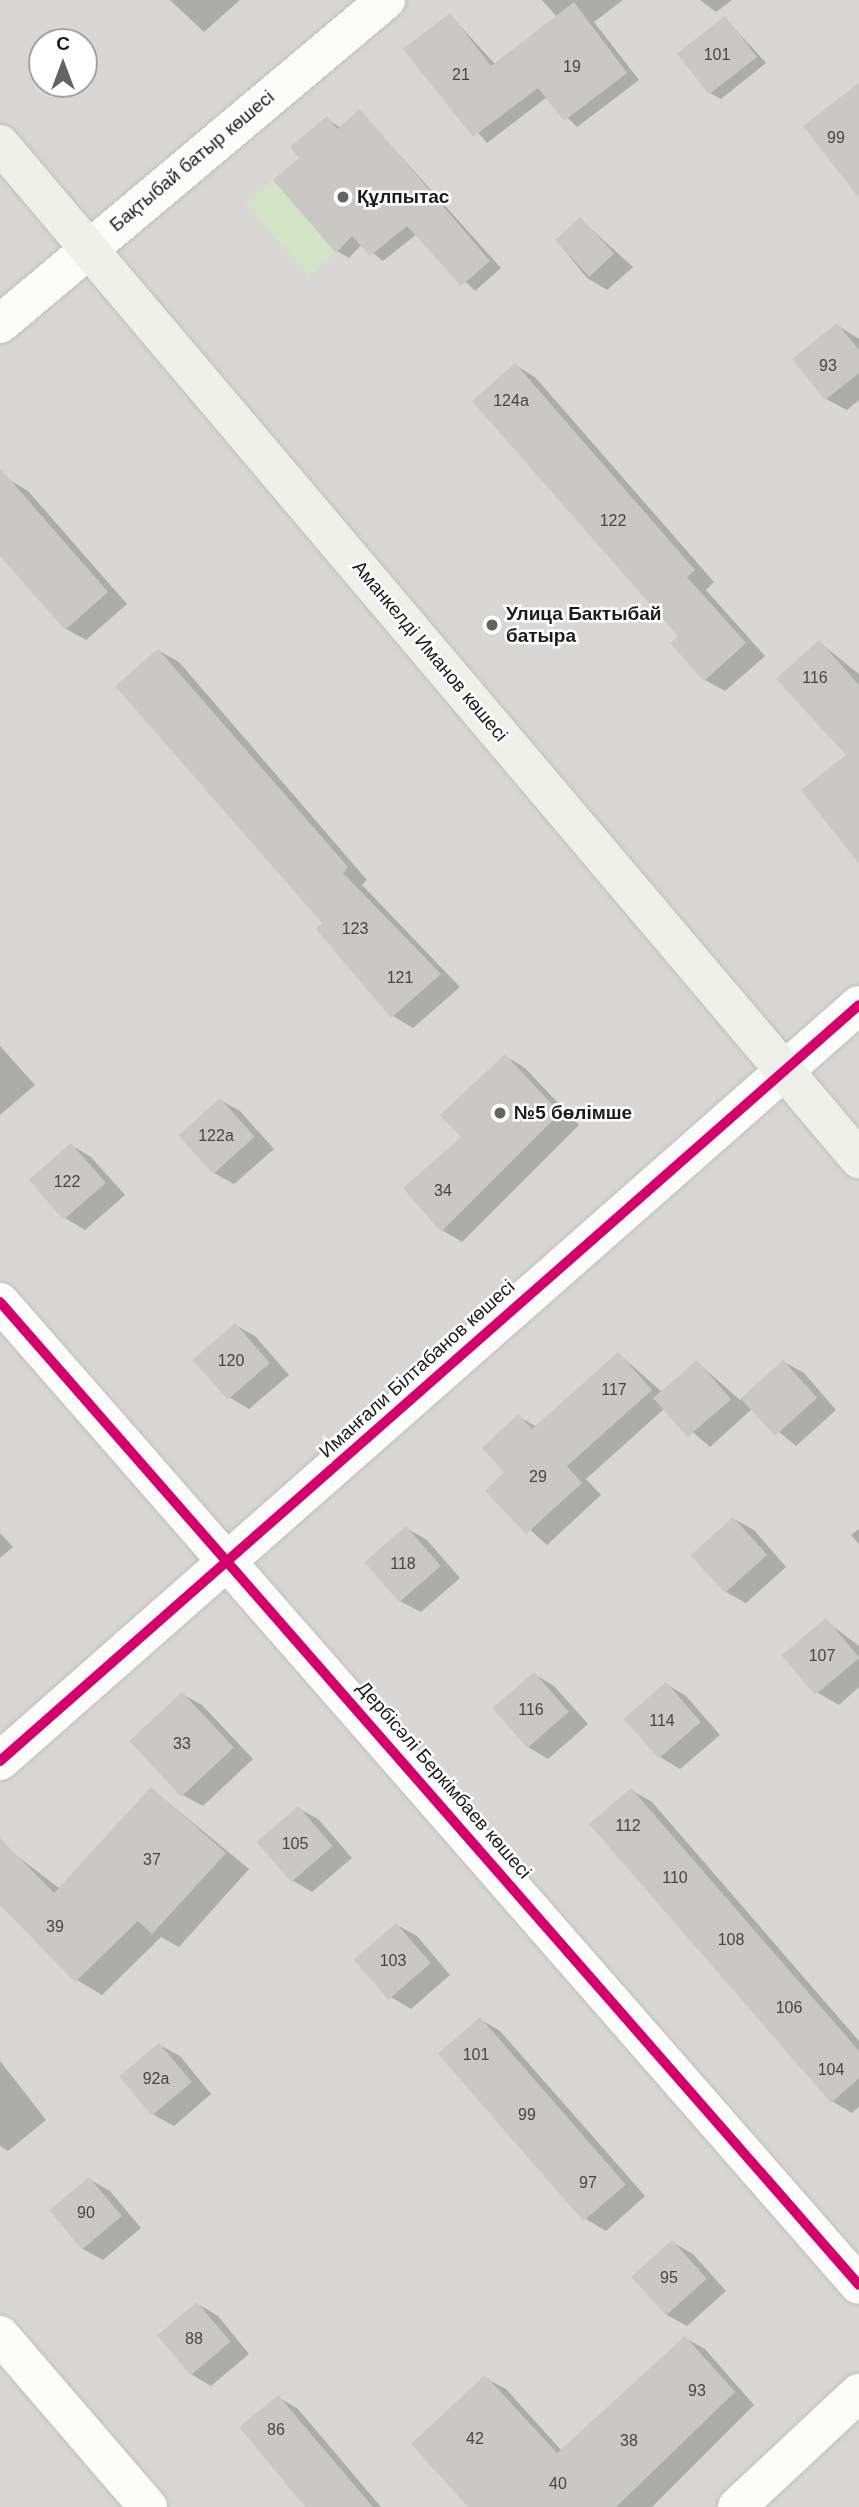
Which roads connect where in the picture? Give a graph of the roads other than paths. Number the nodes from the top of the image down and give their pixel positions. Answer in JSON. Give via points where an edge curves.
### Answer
{"nodes":[{"id":1,"x":386,"y":0,"type":"edge"},
{"id":2,"x":0,"y":144,"type":"edge"},
{"id":3,"x":88,"y":247,"type":"junction"},
{"id":4,"x":0,"y":324,"type":"edge"},
{"id":5,"x":859,"y":1004,"type":"edge"},
{"id":6,"x":782,"y":1068,"type":"junction"},
{"id":7,"x":859,"y":1159,"type":"edge"},
{"id":8,"x":0,"y":1301,"type":"edge"},
{"id":9,"x":229,"y":1559,"type":"junction"},
{"id":10,"x":0,"y":1762,"type":"edge"},
{"id":11,"x":859,"y":2285,"type":"edge"},
{"id":12,"x":0,"y":2335,"type":"edge"},
{"id":13,"x":859,"y":2393,"type":"edge"},
{"id":14,"x":148,"y":2507,"type":"edge"},
{"id":15,"x":737,"y":2507,"type":"edge"}],
"edges":[{"from":1,"to":3,"type":"street","name":"Бақтыбай батыр көшесі"},
{"from":2,"to":3,"type":"main road","name":"Аманкелді Иманов көшесі"},
{"from":3,"to":4,"type":"street","name":"Бақтыбай батыр көшесі"},
{"from":3,"to":6,"type":"main road","name":"Аманкелді Иманов көшесі"},
{"from":5,"to":6,"type":"street","name":"Иманғали Білтабанов көшесі"},
{"from":6,"to":7,"type":"main road","name":"Аманкелді Иманов көшесі"},
{"from":6,"to":9,"type":"street","name":"Иманғали Білтабанов көшесі"},
{"from":8,"to":9,"type":"street","name":"Дербісәлі Беркімбаев көшесі"},
{"from":9,"to":10,"type":"street","name":"Иманғали Білтабанов көшесі"},
{"from":9,"to":11,"type":"street","name":"Дербісәлі Беркімбаев көшесі"},
{"from":12,"to":14,"type":"street"},
{"from":13,"to":15,"type":"street"}]}
